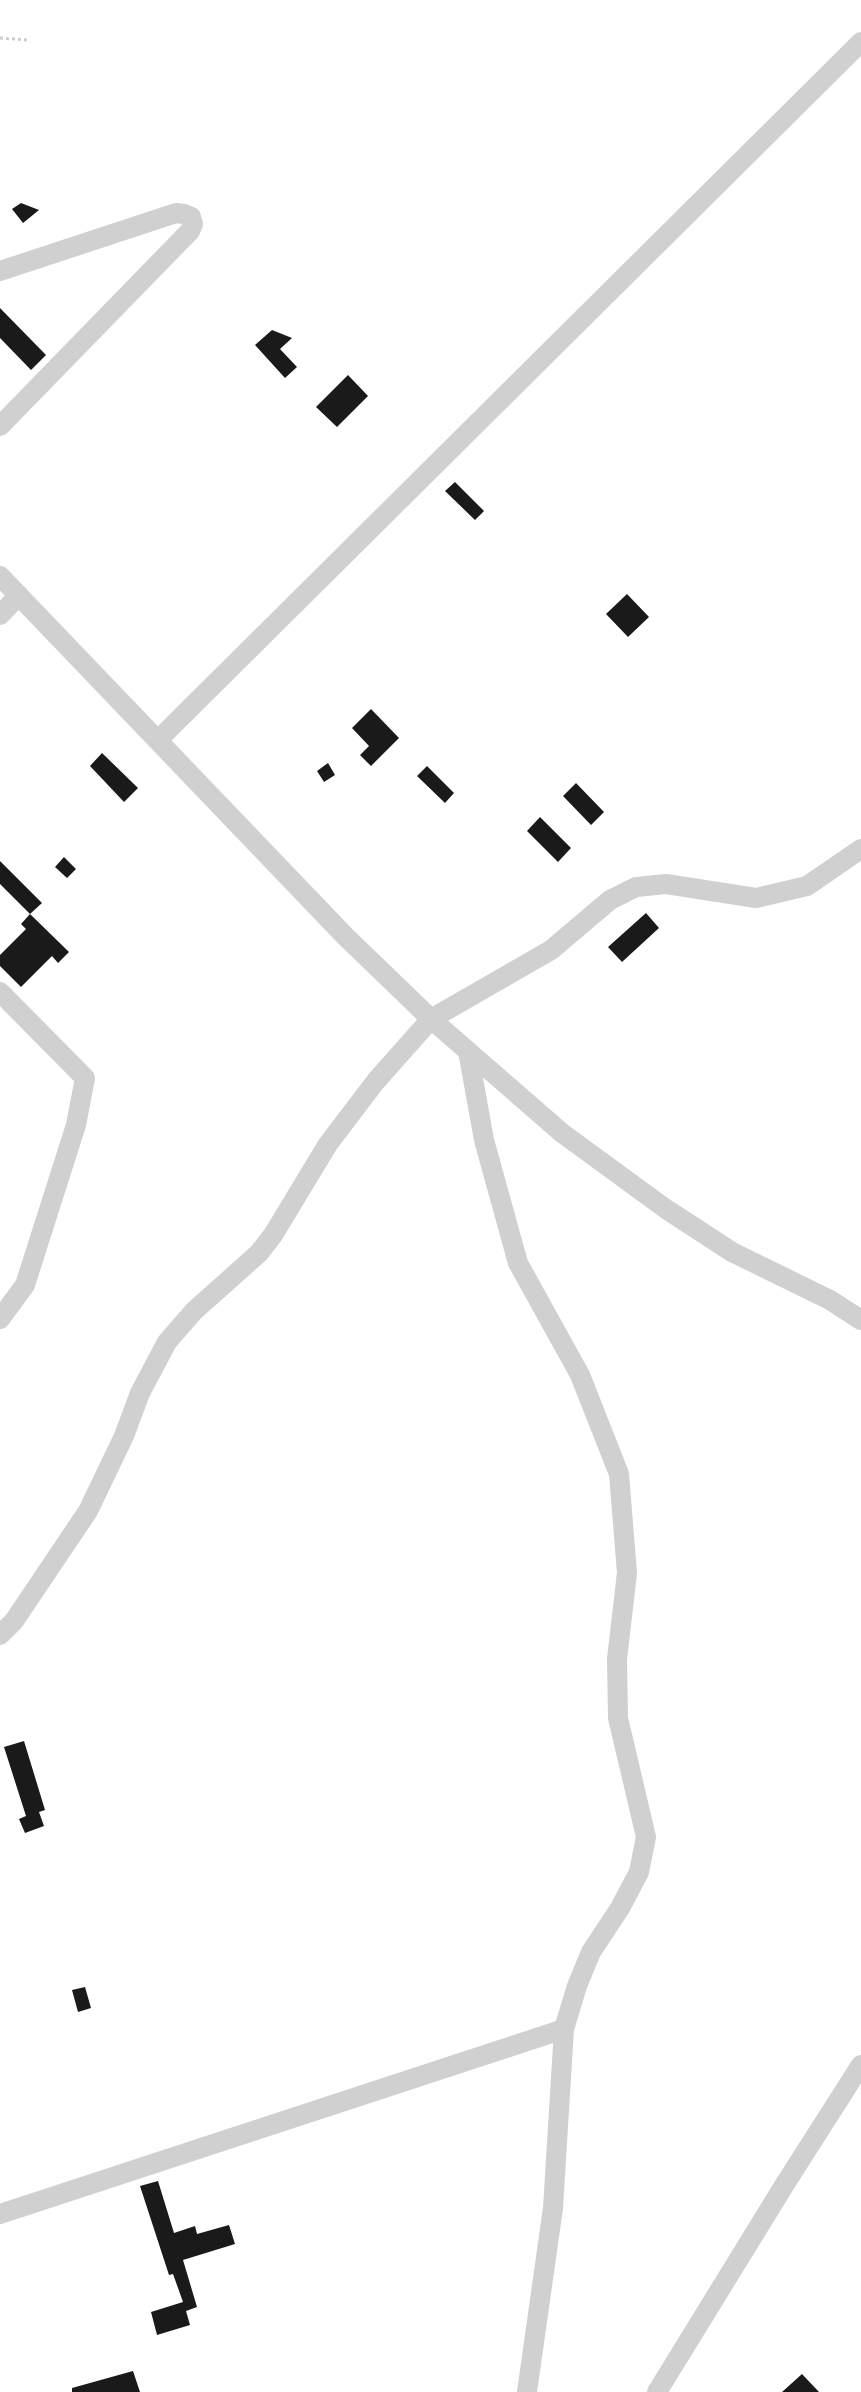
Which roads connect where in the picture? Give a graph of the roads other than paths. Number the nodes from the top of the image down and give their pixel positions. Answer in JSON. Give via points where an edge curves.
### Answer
{"nodes":[{"id":1,"x":861,"y":42,"type":"edge"},
{"id":2,"x":0,"y":271,"type":"edge"},
{"id":3,"x":0,"y":426,"type":"edge"},
{"id":4,"x":0,"y":576,"type":"edge"},
{"id":5,"x":19,"y":595,"type":"junction"},
{"id":6,"x":0,"y":615,"type":"edge"},
{"id":7,"x":159,"y":740,"type":"junction"},
{"id":8,"x":861,"y":849,"type":"edge"},
{"id":9,"x":0,"y":992,"type":"edge"},
{"id":10,"x":431,"y":1018,"type":"junction"},
{"id":11,"x":468,"y":1051,"type":"junction"},
{"id":12,"x":0,"y":1319,"type":"edge"},
{"id":13,"x":861,"y":1320,"type":"edge"},
{"id":14,"x":0,"y":1635,"type":"edge"},
{"id":15,"x":564,"y":2029,"type":"junction"},
{"id":16,"x":861,"y":2065,"type":"edge"},
{"id":17,"x":0,"y":2214,"type":"edge"},
{"id":18,"x":527,"y":2392,"type":"edge"},
{"id":19,"x":657,"y":2392,"type":"edge"}],
"edges":[{"from":1,"to":7,"type":"street"},
{"from":2,"to":3,"type":"street","via":[[176,213],[192,217],[190,231]]},
{"from":4,"to":5,"type":"street"},
{"from":5,"to":6,"type":"street"},
{"from":5,"to":7,"type":"street"},
{"from":7,"to":10,"type":"street","via":[[345,936]]},
{"from":8,"to":10,"type":"street","via":[[807,886],[756,898],[666,884],[636,887],[610,900],[551,950]]},
{"from":9,"to":12,"type":"street","via":[[85,1078],[76,1125],[25,1285]]},
{"from":10,"to":11,"type":"street"},
{"from":10,"to":14,"type":"street","via":[[376,1080],[328,1144],[259,1253],[194,1311],[167,1342],[88,1511],[14,1621]]},
{"from":11,"to":13,"type":"street","via":[[562,1133],[666,1209],[732,1252],[830,1300]]},
{"from":11,"to":15,"type":"street","via":[[484,1140],[518,1263],[580,1375],[619,1474],[627,1573],[617,1659],[618,1718],[646,1837],[639,1872],[591,1952]]},
{"from":15,"to":17,"type":"street"},
{"from":15,"to":18,"type":"street","via":[[553,2208]]},
{"from":16,"to":19,"type":"street"}]}
